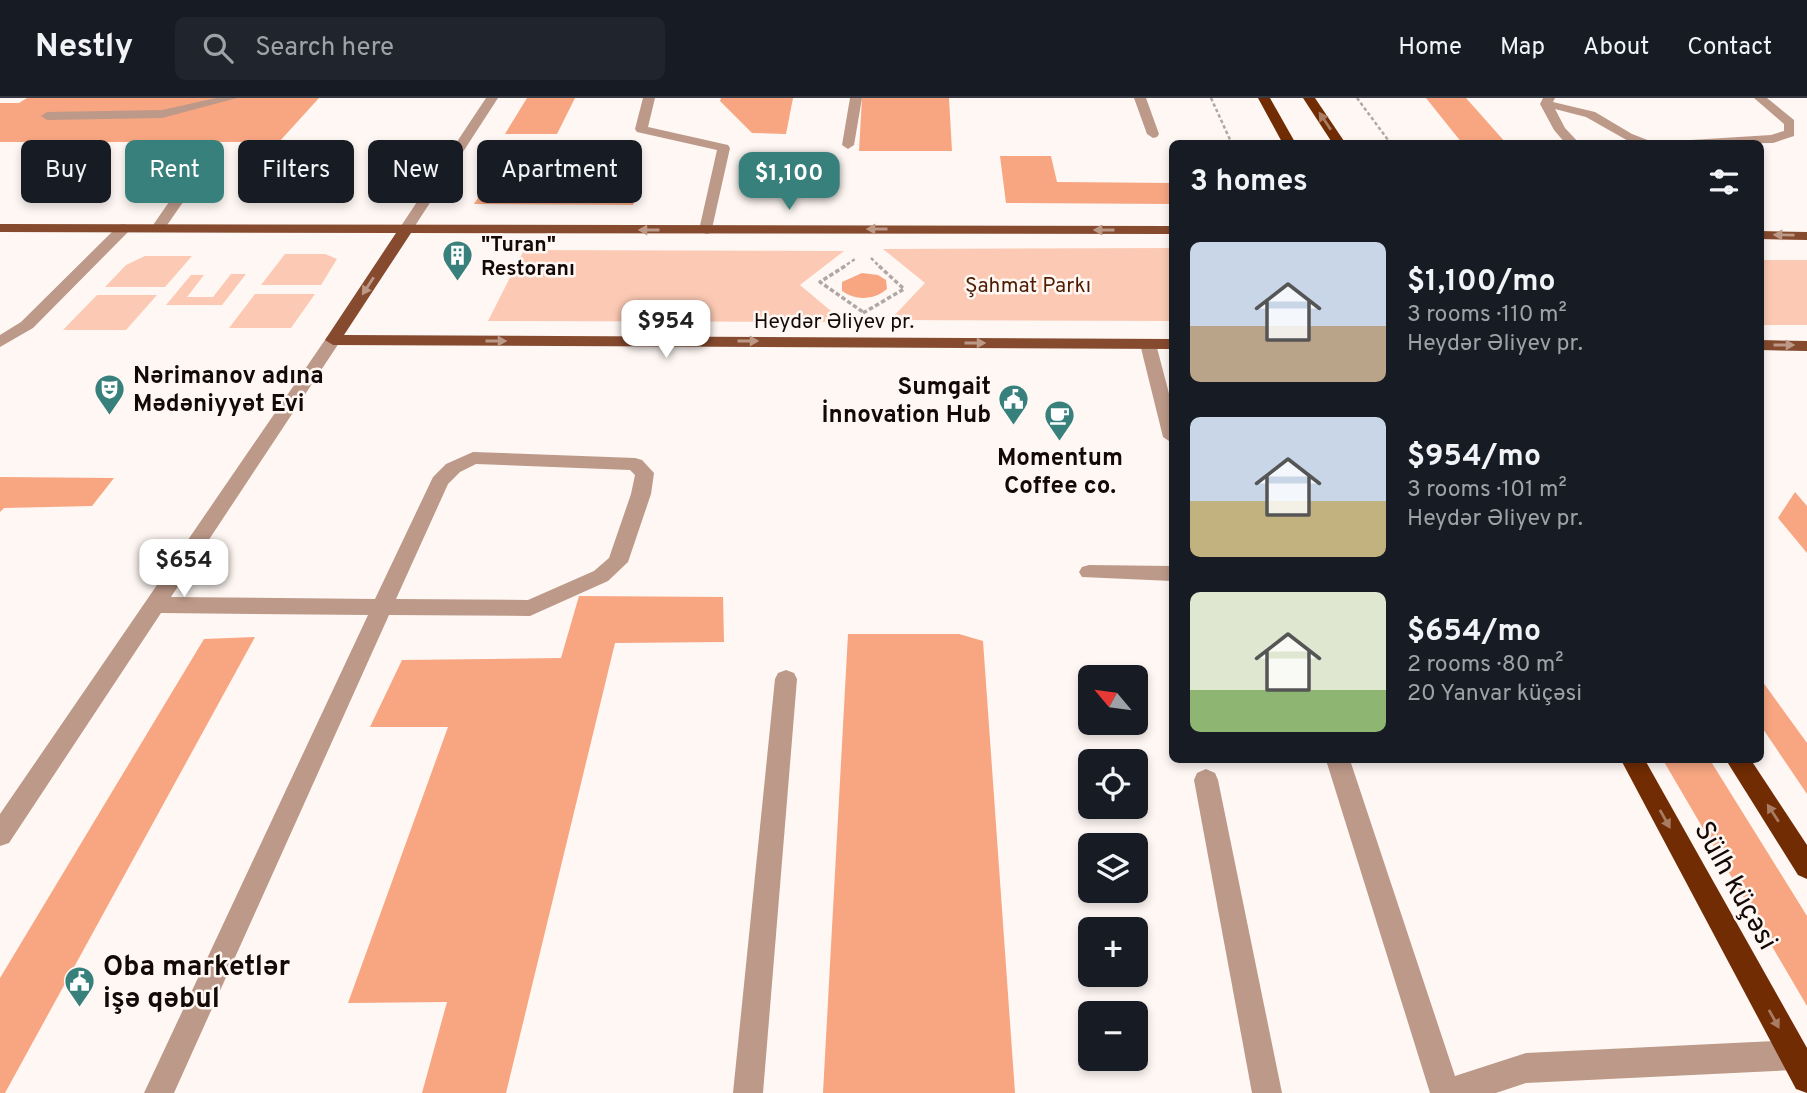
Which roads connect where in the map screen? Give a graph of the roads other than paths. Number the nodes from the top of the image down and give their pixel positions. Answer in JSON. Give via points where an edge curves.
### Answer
{"nodes":[{"id":1,"x":231,"y":98,"type":"edge"},
{"id":2,"x":492,"y":98,"type":"edge"},
{"id":3,"x":649,"y":98,"type":"edge"},
{"id":4,"x":856,"y":98,"type":"edge"},
{"id":5,"x":1140,"y":98,"type":"edge"},
{"id":6,"x":1264,"y":98,"type":"edge"},
{"id":7,"x":1309,"y":98,"type":"edge"},
{"id":8,"x":1760,"y":98,"type":"edge"},
{"id":9,"x":1548,"y":101,"type":"edge"},
{"id":10,"x":47,"y":116,"type":"dead end"},
{"id":11,"x":1153,"y":134,"type":"dead end"},
{"id":12,"x":1288,"y":140,"type":"edge"},
{"id":13,"x":1337,"y":140,"type":"edge"},
{"id":14,"x":1570,"y":140,"type":"edge"},
{"id":15,"x":1638,"y":140,"type":"edge"},
{"id":16,"x":1757,"y":140,"type":"edge"},
{"id":17,"x":848,"y":145,"type":"dead end"},
{"id":18,"x":175,"y":203,"type":"edge"},
{"id":19,"x":0,"y":228,"type":"edge"},
{"id":20,"x":124,"y":228,"type":"junction"},
{"id":21,"x":158,"y":228,"type":"junction"},
{"id":22,"x":406,"y":229,"type":"junction"},
{"id":23,"x":706,"y":230,"type":"junction"},
{"id":24,"x":1169,"y":230,"type":"edge"},
{"id":25,"x":1764,"y":235,"type":"edge"},
{"id":26,"x":1807,"y":236,"type":"edge"},
{"id":27,"x":333,"y":340,"type":"junction"},
{"id":28,"x":0,"y":342,"type":"edge"},
{"id":29,"x":1148,"y":344,"type":"junction"},
{"id":30,"x":1169,"y":344,"type":"edge"},
{"id":31,"x":1764,"y":345,"type":"edge"},
{"id":32,"x":1807,"y":346,"type":"edge"},
{"id":33,"x":1169,"y":425,"type":"edge"},
{"id":34,"x":1090,"y":572,"type":"dead end"},
{"id":35,"x":1169,"y":574,"type":"edge"},
{"id":36,"x":155,"y":605,"type":"junction"},
{"id":37,"x":382,"y":607,"type":"junction"},
{"id":38,"x":786,"y":679,"type":"dead end"},
{"id":39,"x":1339,"y":763,"type":"edge"},
{"id":40,"x":1635,"y":763,"type":"edge"},
{"id":41,"x":1740,"y":763,"type":"edge"},
{"id":42,"x":1206,"y":780,"type":"dead end"},
{"id":43,"x":0,"y":835,"type":"edge"},
{"id":44,"x":1807,"y":867,"type":"edge"},
{"id":45,"x":1801,"y":1067,"type":"edge"},
{"id":46,"x":159,"y":1093,"type":"edge"},
{"id":47,"x":748,"y":1093,"type":"edge"},
{"id":48,"x":1267,"y":1093,"type":"edge"},
{"id":49,"x":1448,"y":1093,"type":"edge"}],
"edges":[{"from":1,"to":10,"type":"street","via":[[162,114]]},
{"from":2,"to":22,"type":"street"},
{"from":3,"to":23,"type":"street","via":[[641,128],[724,148]]},
{"from":4,"to":17,"type":"street"},
{"from":5,"to":11,"type":"street"},
{"from":6,"to":12,"type":"highway"},
{"from":13,"to":7,"type":"highway","one_way":true},
{"from":8,"to":16,"type":"street","via":[[1790,123],[1790,133]]},
{"from":9,"to":14,"type":"street","via":[[1560,130]]},
{"from":9,"to":15,"type":"street","via":[[1597,117],[1623,136]]},
{"from":18,"to":21,"type":"street"},
{"from":19,"to":20,"type":"main road"},
{"from":20,"to":21,"type":"main road"},
{"from":20,"to":28,"type":"street","via":[[27,325]]},
{"from":21,"to":22,"type":"main road"},
{"from":23,"to":22,"type":"main road","one_way":true},
{"from":22,"to":27,"type":"main road","one_way":true},
{"from":24,"to":23,"type":"main road","one_way":true},
{"from":26,"to":25,"type":"main road","one_way":true},
{"from":27,"to":29,"type":"main road","name":"Heydər Əliyev pr.","one_way":true},
{"from":27,"to":36,"type":"street"},
{"from":29,"to":30,"type":"main road","name":"Heydər Əliyev pr."},
{"from":29,"to":33,"type":"street"},
{"from":31,"to":32,"type":"main road","one_way":true},
{"from":34,"to":35,"type":"street"},
{"from":36,"to":37,"type":"street"},
{"from":36,"to":43,"type":"street"},
{"from":37,"to":37,"type":"street","via":[[440,481],[453,468],[473,458],[635,464],[645,473],[618,562],[601,576],[530,608]]},
{"from":37,"to":46,"type":"street"},
{"from":38,"to":47,"type":"street"},
{"from":39,"to":49,"type":"street"},
{"from":40,"to":45,"type":"highway","name":"Sülh küçəsi","one_way":true},
{"from":44,"to":41,"type":"highway","one_way":true},
{"from":42,"to":48,"type":"street"},
{"from":45,"to":49,"type":"street","via":[[1526,1068]]}]}
